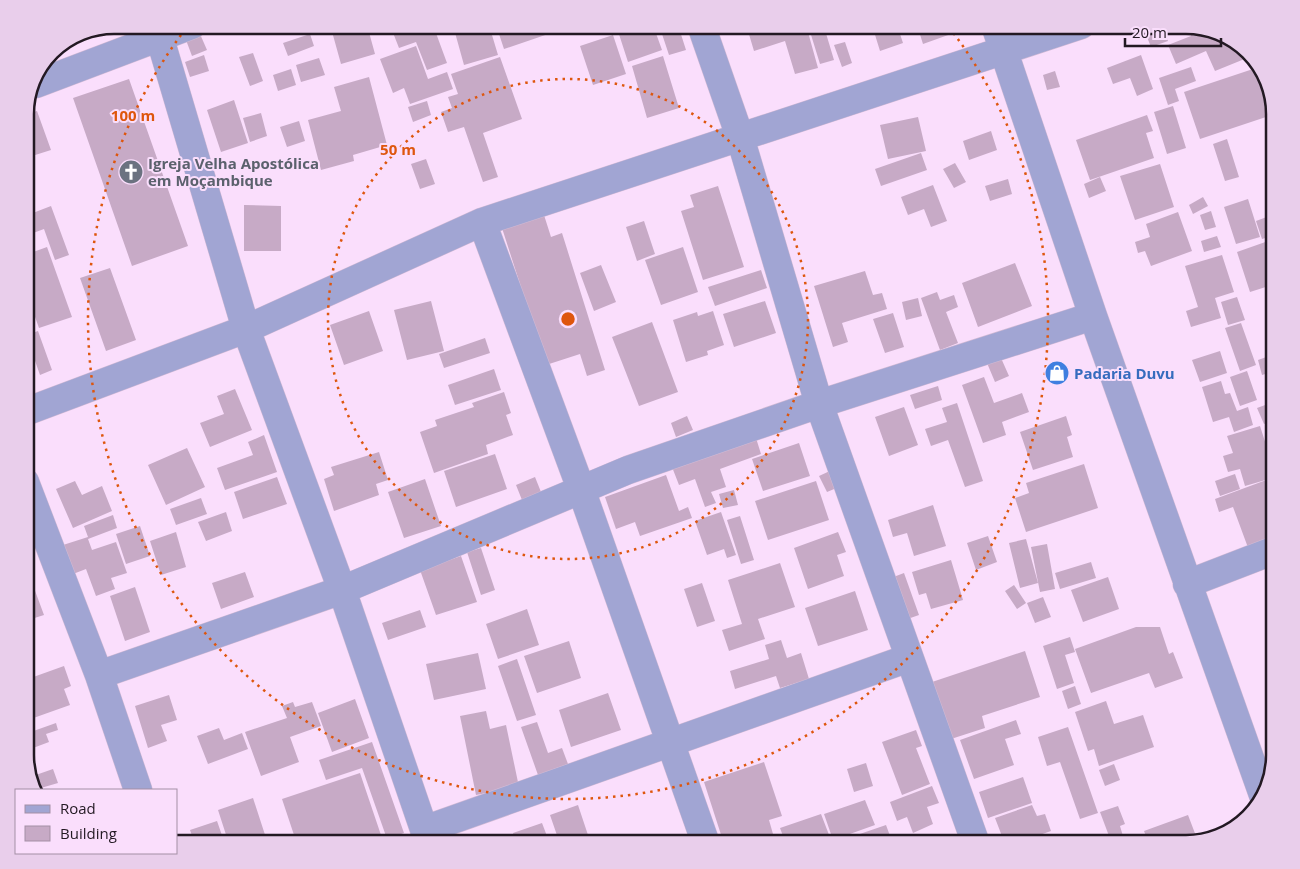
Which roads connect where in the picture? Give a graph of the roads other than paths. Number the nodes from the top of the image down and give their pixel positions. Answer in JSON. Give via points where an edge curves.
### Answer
{"nodes":[{"id":1,"x":153,"y":34,"type":"edge"},
{"id":2,"x":159,"y":34,"type":"edge"},
{"id":3,"x":704,"y":34,"type":"edge"},
{"id":4,"x":998,"y":34,"type":"edge"},
{"id":5,"x":1054,"y":34,"type":"edge"},
{"id":6,"x":1004,"y":51,"type":"junction"},
{"id":7,"x":40,"y":82,"type":"edge"},
{"id":8,"x":740,"y":137,"type":"junction"},
{"id":9,"x":482,"y":222,"type":"junction"},
{"id":10,"x":1094,"y":316,"type":"junction"},
{"id":11,"x":246,"y":329,"type":"junction"},
{"id":12,"x":819,"y":404,"type":"junction"},
{"id":13,"x":34,"y":409,"type":"edge"},
{"id":14,"x":581,"y":489,"type":"junction"},
{"id":15,"x":34,"y":505,"type":"edge"},
{"id":16,"x":1266,"y":553,"type":"edge"},
{"id":17,"x":1187,"y":584,"type":"junction"},
{"id":18,"x":342,"y":590,"type":"junction"},
{"id":19,"x":909,"y":658,"type":"junction"},
{"id":20,"x":99,"y":675,"type":"junction"},
{"id":21,"x":671,"y":742,"type":"junction"},
{"id":22,"x":1260,"y":786,"type":"edge"},
{"id":23,"x":138,"y":789,"type":"edge"},
{"id":24,"x":425,"y":835,"type":"edge"},
{"id":25,"x":431,"y":835,"type":"edge"},
{"id":26,"x":703,"y":835,"type":"edge"},
{"id":27,"x":973,"y":835,"type":"edge"}],
"edges":[{"from":1,"to":7,"type":"street"},
{"from":2,"to":11,"type":"street"},
{"from":3,"to":8,"type":"street"},
{"from":4,"to":6,"type":"street"},
{"from":5,"to":6,"type":"street"},
{"from":6,"to":8,"type":"street"},
{"from":6,"to":10,"type":"street"},
{"from":8,"to":9,"type":"street"},
{"from":8,"to":12,"type":"street"},
{"from":9,"to":11,"type":"street"},
{"from":9,"to":14,"type":"street"},
{"from":10,"to":12,"type":"street"},
{"from":10,"to":17,"type":"street"},
{"from":11,"to":13,"type":"street"},
{"from":11,"to":18,"type":"street"},
{"from":12,"to":14,"type":"street"},
{"from":12,"to":19,"type":"street"},
{"from":14,"to":18,"type":"street"},
{"from":14,"to":21,"type":"street"},
{"from":15,"to":20,"type":"street"},
{"from":16,"to":17,"type":"street"},
{"from":17,"to":22,"type":"street"},
{"from":18,"to":20,"type":"street"},
{"from":18,"to":24,"type":"street"},
{"from":19,"to":21,"type":"street"},
{"from":19,"to":27,"type":"street"},
{"from":20,"to":23,"type":"street"},
{"from":21,"to":25,"type":"street"},
{"from":21,"to":26,"type":"street"}]}
